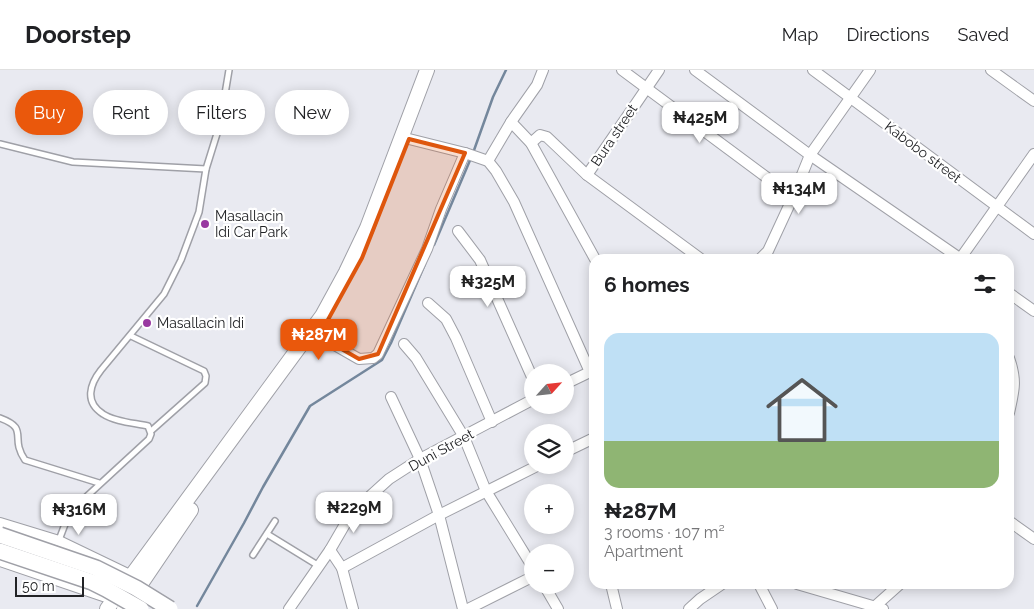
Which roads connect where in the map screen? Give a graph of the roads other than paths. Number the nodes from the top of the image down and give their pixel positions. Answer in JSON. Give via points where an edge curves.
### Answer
{"nodes":[{"id":1,"x":229,"y":70,"type":"edge"},
{"id":2,"x":426,"y":70,"type":"edge"},
{"id":3,"x":434,"y":70,"type":"edge"},
{"id":4,"x":543,"y":70,"type":"edge"},
{"id":5,"x":622,"y":70,"type":"edge"},
{"id":6,"x":659,"y":70,"type":"edge"},
{"id":7,"x":695,"y":70,"type":"edge"},
{"id":8,"x":813,"y":70,"type":"edge"},
{"id":9,"x":870,"y":70,"type":"edge"},
{"id":10,"x":991,"y":70,"type":"edge"},
{"id":11,"x":646,"y":88,"type":"junction"},
{"id":12,"x":850,"y":97,"type":"junction"},
{"id":13,"x":1034,"y":101,"type":"edge"},
{"id":14,"x":511,"y":122,"type":"junction"},
{"id":15,"x":409,"y":139,"type":"junction"},
{"id":16,"x":531,"y":143,"type":"junction"},
{"id":17,"x":0,"y":144,"type":"edge"},
{"id":18,"x":465,"y":153,"type":"junction"},
{"id":19,"x":1034,"y":154,"type":"edge"},
{"id":20,"x":810,"y":155,"type":"junction"},
{"id":21,"x":488,"y":161,"type":"junction"},
{"id":22,"x":206,"y":170,"type":"junction"},
{"id":23,"x":587,"y":175,"type":"junction"},
{"id":24,"x":793,"y":197,"type":"junction"},
{"id":25,"x":997,"y":207,"type":"junction"},
{"id":26,"x":458,"y":231,"type":"dead end"},
{"id":27,"x":1034,"y":234,"type":"edge"},
{"id":28,"x":592,"y":254,"type":"edge"},
{"id":29,"x":694,"y":254,"type":"edge"},
{"id":30,"x":771,"y":254,"type":"edge"},
{"id":31,"x":954,"y":254,"type":"edge"},
{"id":32,"x":964,"y":254,"type":"edge"},
{"id":33,"x":1014,"y":297,"type":"edge"},
{"id":34,"x":428,"y":303,"type":"dead end"},
{"id":35,"x":1034,"y":311,"type":"edge"},
{"id":36,"x":130,"y":336,"type":"junction"},
{"id":37,"x":319,"y":336,"type":"junction"},
{"id":38,"x":404,"y":344,"type":"dead end"},
{"id":39,"x":526,"y":364,"type":"edge"},
{"id":40,"x":589,"y":364,"type":"edge"},
{"id":41,"x":589,"y":372,"type":"edge"},
{"id":42,"x":1014,"y":372,"type":"edge"},
{"id":43,"x":574,"y":380,"type":"edge"},
{"id":44,"x":1014,"y":387,"type":"edge"},
{"id":45,"x":391,"y":396,"type":"dead end"},
{"id":46,"x":524,"y":404,"type":"edge"},
{"id":47,"x":0,"y":418,"type":"edge"},
{"id":48,"x":492,"y":422,"type":"junction"},
{"id":49,"x":151,"y":431,"type":"junction"},
{"id":50,"x":464,"y":437,"type":"junction"},
{"id":51,"x":589,"y":440,"type":"edge"},
{"id":52,"x":574,"y":448,"type":"edge"},
{"id":53,"x":420,"y":459,"type":"junction"},
{"id":54,"x":524,"y":472,"type":"edge"},
{"id":55,"x":100,"y":483,"type":"junction"},
{"id":56,"x":486,"y":491,"type":"junction"},
{"id":57,"x":439,"y":515,"type":"junction"},
{"id":58,"x":275,"y":521,"type":"dead end"},
{"id":59,"x":0,"y":523,"type":"edge"},
{"id":60,"x":1014,"y":524,"type":"edge"},
{"id":61,"x":267,"y":534,"type":"junction"},
{"id":62,"x":0,"y":536,"type":"edge"},
{"id":63,"x":1034,"y":539,"type":"edge"},
{"id":64,"x":59,"y":541,"type":"junction"},
{"id":65,"x":330,"y":550,"type":"junction"},
{"id":66,"x":0,"y":552,"type":"edge"},
{"id":67,"x":524,"y":553,"type":"edge"},
{"id":68,"x":253,"y":555,"type":"dead end"},
{"id":69,"x":0,"y":562,"type":"edge"},
{"id":70,"x":319,"y":566,"type":"junction"},
{"id":71,"x":342,"y":568,"type":"junction"},
{"id":72,"x":138,"y":578,"type":"junction"},
{"id":73,"x":524,"y":581,"type":"edge"},
{"id":74,"x":612,"y":589,"type":"edge"},
{"id":75,"x":715,"y":589,"type":"edge"},
{"id":76,"x":762,"y":589,"type":"edge"},
{"id":77,"x":814,"y":589,"type":"edge"},
{"id":78,"x":895,"y":589,"type":"edge"},
{"id":79,"x":549,"y":594,"type":"edge"},
{"id":80,"x":124,"y":607,"type":"edge"},
{"id":81,"x":877,"y":608,"type":"edge"},
{"id":82,"x":170,"y":609,"type":"edge"},
{"id":83,"x":289,"y":609,"type":"edge"},
{"id":84,"x":353,"y":609,"type":"edge"},
{"id":85,"x":463,"y":609,"type":"edge"},
{"id":86,"x":468,"y":609,"type":"edge"},
{"id":87,"x":558,"y":609,"type":"edge"},
{"id":88,"x":618,"y":609,"type":"edge"},
{"id":89,"x":689,"y":609,"type":"edge"},
{"id":90,"x":772,"y":609,"type":"edge"}],
"edges":[{"from":1,"to":22,"type":"lane","via":[[220,124]]},
{"from":2,"to":72,"type":"main road","via":[[367,228],[322,316]]},
{"from":3,"to":15,"type":"main road"},
{"from":4,"to":14,"type":"street","via":[[537,85]]},
{"from":5,"to":11,"type":"street"},
{"from":6,"to":11,"type":"street","name":"Bura street"},
{"from":7,"to":20,"type":"street"},
{"from":8,"to":12,"type":"street","name":"Kabobo street"},
{"from":9,"to":12,"type":"street"},
{"from":10,"to":13,"type":"street"},
{"from":11,"to":23,"type":"street","name":"Bura street"},
{"from":11,"to":24,"type":"street"},
{"from":12,"to":20,"type":"street"},
{"from":12,"to":25,"type":"street","name":"Kabobo street"},
{"from":14,"to":16,"type":"street"},
{"from":14,"to":21,"type":"street"},
{"from":15,"to":18,"type":"street"},
{"from":15,"to":37,"type":"main road","via":[[362,258]]},
{"from":16,"to":23,"type":"street","via":[[540,135],[547,137]]},
{"from":16,"to":28,"type":"street"},
{"from":17,"to":22,"type":"lane","via":[[73,162]]},
{"from":18,"to":21,"type":"street"},
{"from":18,"to":37,"type":"street","via":[[378,354],[373,358],[359,359]]},
{"from":19,"to":25,"type":"street"},
{"from":20,"to":24,"type":"street"},
{"from":20,"to":31,"type":"street"},
{"from":21,"to":40,"type":"street","via":[[514,202]]},
{"from":22,"to":36,"type":"lane","via":[[199,212],[181,260],[164,294]]},
{"from":23,"to":29,"type":"street"},
{"from":24,"to":30,"type":"street"},
{"from":25,"to":27,"type":"street","name":"Kabobo street"},
{"from":25,"to":32,"type":"street"},
{"from":26,"to":39,"type":"street","via":[[480,260]]},
{"from":33,"to":35,"type":"street"},
{"from":34,"to":48,"type":"street","via":[[446,319]]},
{"from":36,"to":49,"type":"lane","via":[[95,378],[90,389],[94,404],[103,414],[148,426]]},
{"from":36,"to":49,"type":"lane","via":[[204,371],[206,376],[205,383]]},
{"from":37,"to":72,"type":"main road"},
{"from":38,"to":50,"type":"street"},
{"from":41,"to":43,"type":"street"},
{"from":42,"to":44,"type":"street"},
{"from":45,"to":53,"type":"street"},
{"from":46,"to":48,"type":"street","name":"Duni Street"},
{"from":47,"to":55,"type":"lane","via":[[16,426],[19,452],[25,460]]},
{"from":48,"to":50,"type":"street","name":"Duni Street"},
{"from":49,"to":55,"type":"lane","via":[[148,439]]},
{"from":50,"to":53,"type":"street","name":"Duni Street"},
{"from":50,"to":56,"type":"street"},
{"from":51,"to":52,"type":"street"},
{"from":53,"to":57,"type":"street"},
{"from":53,"to":65,"type":"street","name":"Duni Street","via":[[389,479],[368,498],[348,519]]},
{"from":54,"to":56,"type":"street"},
{"from":55,"to":64,"type":"lane","via":[[70,514]]},
{"from":56,"to":57,"type":"street"},
{"from":56,"to":67,"type":"street"},
{"from":57,"to":71,"type":"street"},
{"from":57,"to":85,"type":"street"},
{"from":58,"to":61,"type":"lane"},
{"from":59,"to":64,"type":"street"},
{"from":60,"to":63,"type":"street"},
{"from":61,"to":68,"type":"lane"},
{"from":61,"to":70,"type":"lane"},
{"from":62,"to":82,"type":"main road","bridge":true,"via":[[96,568]]},
{"from":64,"to":72,"type":"street"},
{"from":65,"to":70,"type":"street","name":"Duni Street"},
{"from":65,"to":71,"type":"street"},
{"from":66,"to":80,"type":"main road","bridge":true,"via":[[92,582],[106,589]]},
{"from":69,"to":80,"type":"street"},
{"from":70,"to":83,"type":"street","name":"Duni Street"},
{"from":71,"to":84,"type":"street"},
{"from":72,"to":80,"type":"main road"},
{"from":73,"to":86,"type":"street"},
{"from":74,"to":88,"type":"street"},
{"from":75,"to":89,"type":"street"},
{"from":76,"to":90,"type":"street"},
{"from":77,"to":81,"type":"street"},
{"from":78,"to":81,"type":"street"},
{"from":79,"to":87,"type":"street"}]}
